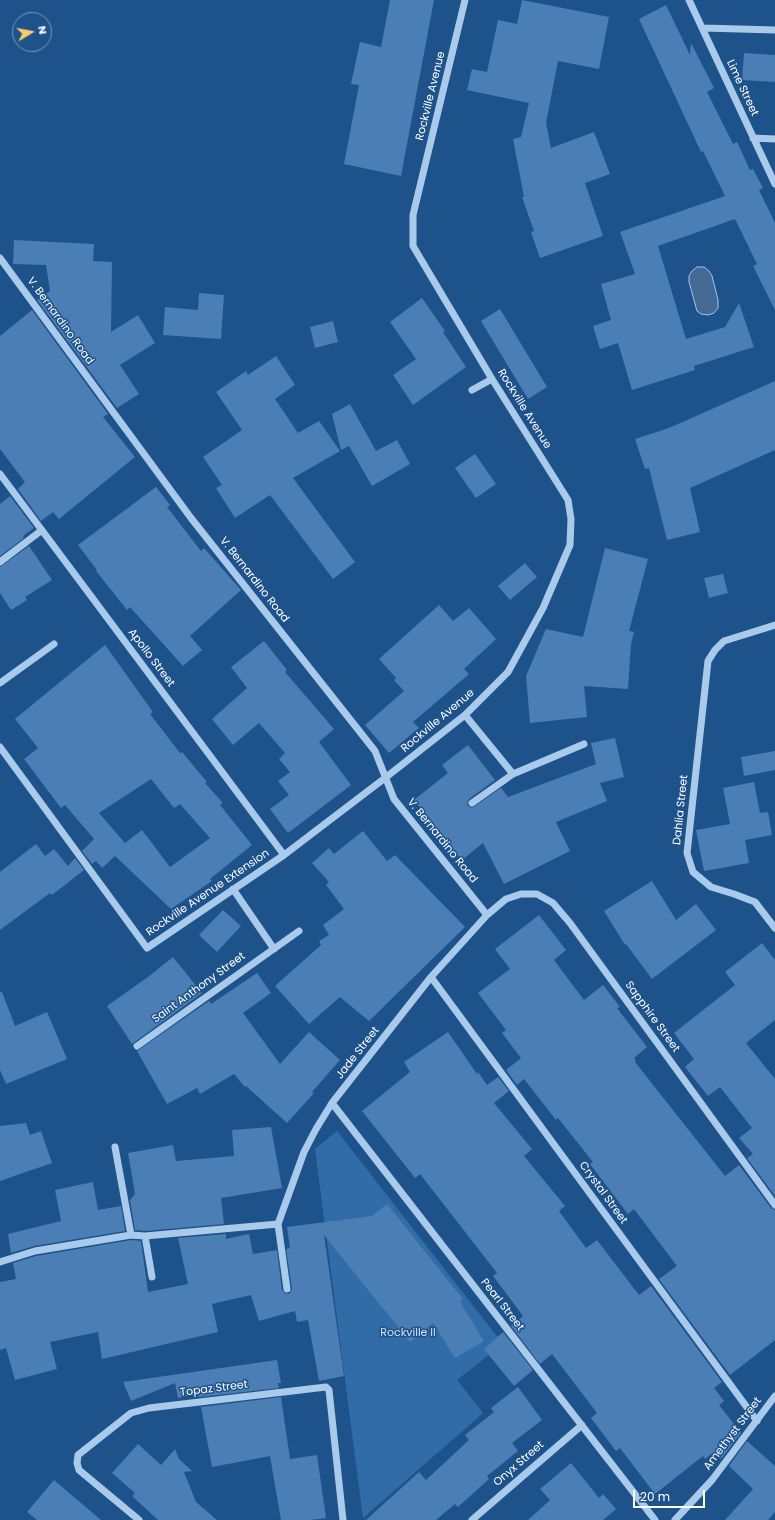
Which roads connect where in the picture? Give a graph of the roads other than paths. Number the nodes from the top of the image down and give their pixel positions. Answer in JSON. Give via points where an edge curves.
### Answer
{"nodes":[{"id":1,"x":465,"y":0,"type":"edge"},
{"id":2,"x":689,"y":0,"type":"edge"},
{"id":3,"x":702,"y":28,"type":"junction"},
{"id":4,"x":775,"y":30,"type":"edge"},
{"id":5,"x":754,"y":138,"type":"junction"},
{"id":6,"x":775,"y":139,"type":"edge"},
{"id":7,"x":775,"y":184,"type":"edge"},
{"id":8,"x":0,"y":258,"type":"edge"},
{"id":9,"x":492,"y":379,"type":"junction"},
{"id":10,"x":472,"y":390,"type":"dead end"},
{"id":11,"x":0,"y":474,"type":"edge"},
{"id":12,"x":42,"y":530,"type":"junction"},
{"id":13,"x":0,"y":562,"type":"edge"},
{"id":14,"x":775,"y":625,"type":"edge"},
{"id":15,"x":54,"y":644,"type":"dead end"},
{"id":16,"x":0,"y":683,"type":"edge"},
{"id":17,"x":465,"y":715,"type":"junction"},
{"id":18,"x":584,"y":744,"type":"dead end"},
{"id":19,"x":0,"y":747,"type":"edge"},
{"id":20,"x":513,"y":774,"type":"junction"},
{"id":21,"x":385,"y":778,"type":"junction"},
{"id":22,"x":472,"y":803,"type":"dead end"},
{"id":23,"x":284,"y":854,"type":"junction"},
{"id":24,"x":233,"y":889,"type":"junction"},
{"id":25,"x":487,"y":915,"type":"junction"},
{"id":26,"x":775,"y":928,"type":"edge"},
{"id":27,"x":299,"y":931,"type":"dead end"},
{"id":28,"x":274,"y":949,"type":"junction"},
{"id":29,"x":431,"y":978,"type":"junction"},
{"id":30,"x":137,"y":1046,"type":"dead end"},
{"id":31,"x":332,"y":1103,"type":"junction"},
{"id":32,"x":115,"y":1147,"type":"dead end"},
{"id":33,"x":775,"y":1205,"type":"edge"},
{"id":34,"x":278,"y":1224,"type":"junction"},
{"id":35,"x":132,"y":1235,"type":"junction"},
{"id":36,"x":144,"y":1236,"type":"junction"},
{"id":37,"x":0,"y":1262,"type":"edge"},
{"id":38,"x":152,"y":1277,"type":"dead end"},
{"id":39,"x":287,"y":1289,"type":"dead end"},
{"id":40,"x":775,"y":1396,"type":"edge"},
{"id":41,"x":757,"y":1421,"type":"junction"},
{"id":42,"x":582,"y":1425,"type":"junction"},
{"id":43,"x":139,"y":1520,"type":"edge"},
{"id":44,"x":343,"y":1520,"type":"edge"},
{"id":45,"x":472,"y":1520,"type":"edge"},
{"id":46,"x":655,"y":1520,"type":"edge"},
{"id":47,"x":675,"y":1520,"type":"edge"}],
"edges":[{"from":1,"to":9,"type":"street","name":"Rockville Avenue","via":[[413,215],[413,246]]},
{"from":2,"to":3,"type":"street","name":"Lime Street"},
{"from":3,"to":4,"type":"street"},
{"from":3,"to":5,"type":"street","name":"Lime Street"},
{"from":5,"to":6,"type":"street"},
{"from":5,"to":7,"type":"street","name":"Lime Street"},
{"from":8,"to":21,"type":"street","name":"V. Bernardino Road","via":[[191,518],[375,751]]},
{"from":9,"to":10,"type":"street"},
{"from":9,"to":17,"type":"street","name":"Rockville Avenue","via":[[568,500],[571,519],[570,545],[543,608],[508,672]]},
{"from":11,"to":12,"type":"street","name":"Apollo Street"},
{"from":12,"to":13,"type":"street"},
{"from":12,"to":23,"type":"street","name":"Apollo Street"},
{"from":14,"to":26,"type":"street","name":"Dahlia Street","via":[[724,641],[708,661],[687,853],[693,872],[711,887],[754,902]]},
{"from":15,"to":16,"type":"street"},
{"from":17,"to":20,"type":"street"},
{"from":17,"to":21,"type":"street","name":"Rockville Avenue"},
{"from":18,"to":20,"type":"street"},
{"from":19,"to":24,"type":"street","name":"Rockville Avenue Extension","via":[[147,948]]},
{"from":20,"to":22,"type":"street"},
{"from":21,"to":23,"type":"street","name":"Rockville Avenue Extension"},
{"from":21,"to":25,"type":"street","name":"V. Bernardino Road","via":[[394,799]]},
{"from":23,"to":24,"type":"street","name":"Rockville Avenue Extension"},
{"from":24,"to":28,"type":"street"},
{"from":25,"to":29,"type":"street","name":"Jade Street"},
{"from":25,"to":33,"type":"street","name":"Sapphire Street","via":[[506,899],[521,894],[537,894],[552,903],[570,923]]},
{"from":27,"to":28,"type":"street","name":"Saint Anthony Street"},
{"from":28,"to":30,"type":"street","name":"Saint Anthony Street"},
{"from":29,"to":31,"type":"street","name":"Jade Street"},
{"from":29,"to":41,"type":"street","name":"Crystal Street"},
{"from":31,"to":34,"type":"street","name":"Jade Street","via":[[304,1152]]},
{"from":31,"to":42,"type":"street","name":"Pearl Street"},
{"from":32,"to":35,"type":"street"},
{"from":34,"to":36,"type":"street"},
{"from":34,"to":39,"type":"street"},
{"from":35,"to":36,"type":"street"},
{"from":35,"to":37,"type":"street","via":[[35,1251]]},
{"from":36,"to":38,"type":"street"},
{"from":40,"to":41,"type":"street","name":"Amethyst Street"},
{"from":41,"to":47,"type":"street","name":"Amethyst Street","via":[[712,1480]]},
{"from":42,"to":45,"type":"street","name":"Onyx Street"},
{"from":42,"to":46,"type":"street","name":"Pearl Street"},
{"from":43,"to":44,"type":"street","name":"Topaz Street","via":[[79,1470],[77,1463],[78,1455],[131,1413],[149,1408],[326,1387],[329,1390]]}]}
